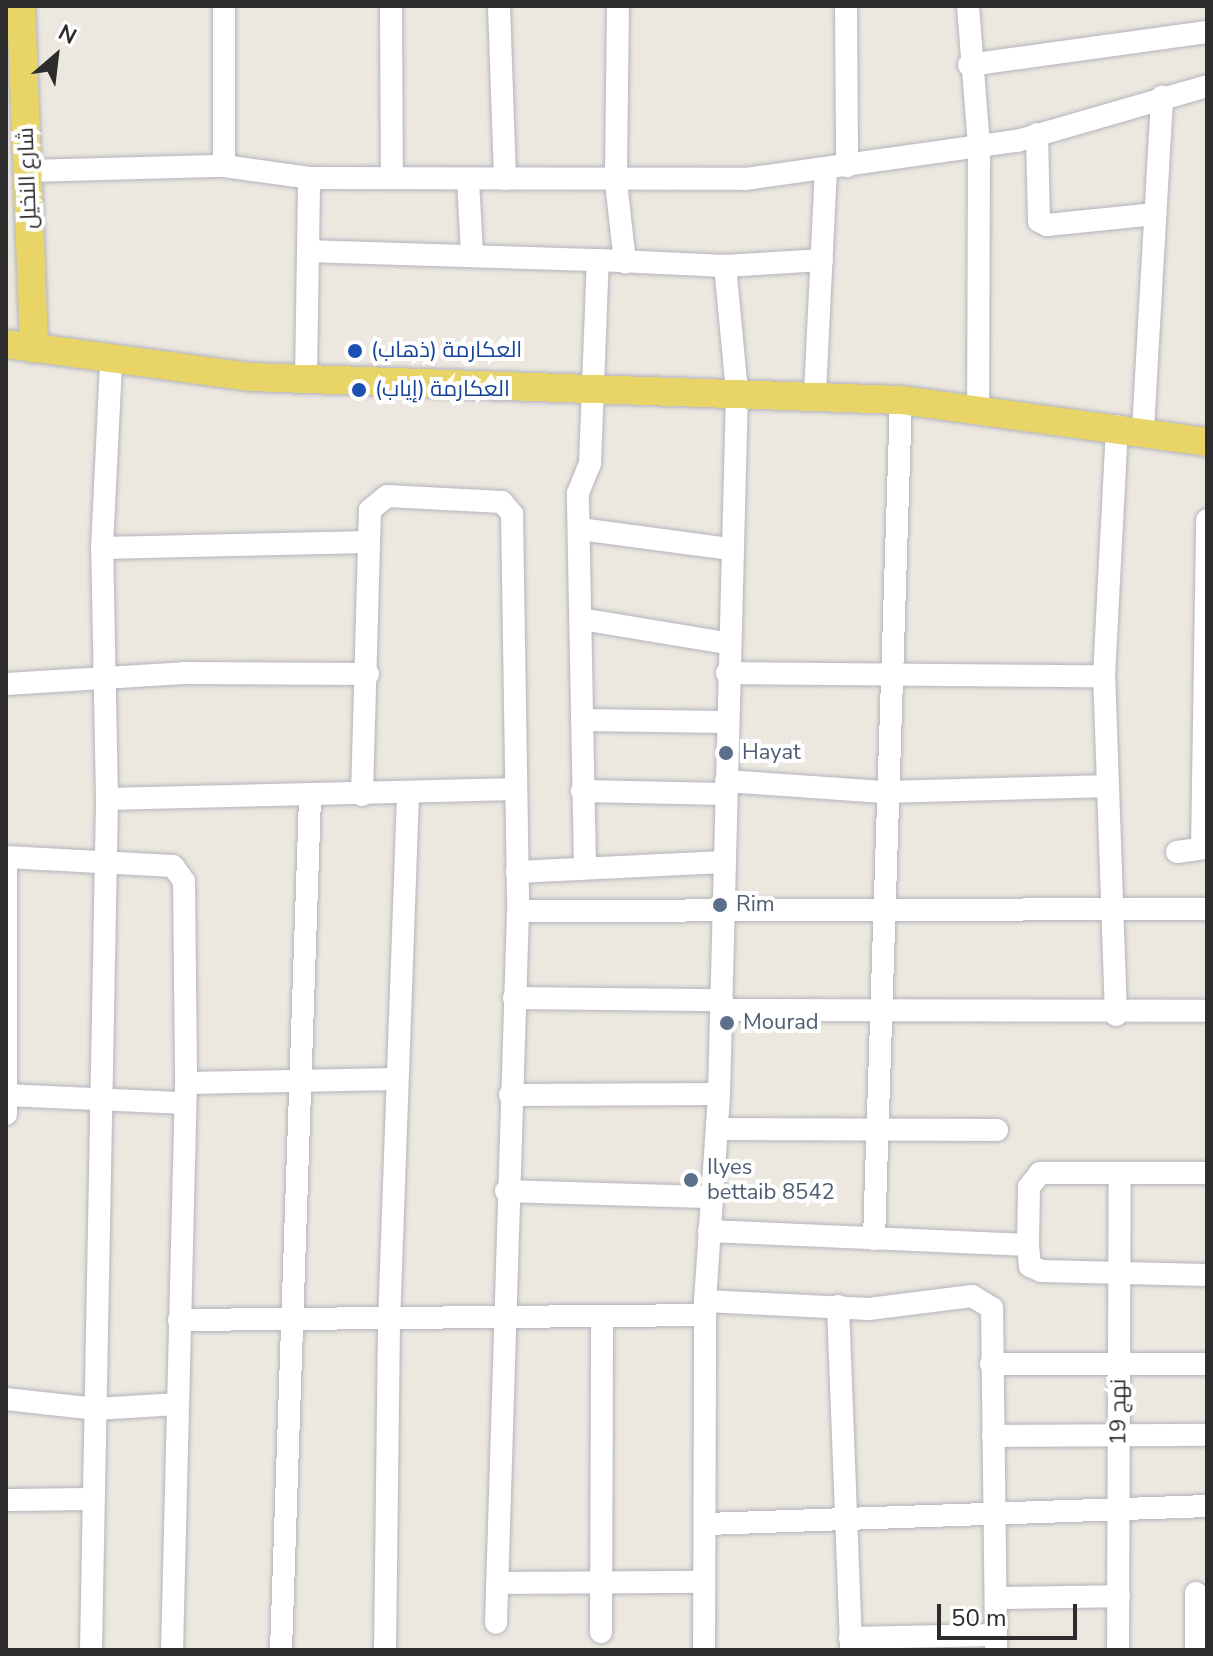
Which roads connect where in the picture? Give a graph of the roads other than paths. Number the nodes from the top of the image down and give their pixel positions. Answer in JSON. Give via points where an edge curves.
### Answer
{"nodes":[{"id":1,"x":21,"y":6,"type":"edge"},
{"id":2,"x":224,"y":6,"type":"edge"},
{"id":3,"x":391,"y":6,"type":"edge"},
{"id":4,"x":499,"y":6,"type":"edge"},
{"id":5,"x":618,"y":6,"type":"edge"},
{"id":6,"x":846,"y":6,"type":"edge"},
{"id":7,"x":968,"y":6,"type":"edge"},
{"id":8,"x":1207,"y":32,"type":"edge"},
{"id":9,"x":969,"y":65,"type":"junction"},
{"id":10,"x":1207,"y":86,"type":"edge"},
{"id":11,"x":1162,"y":97,"type":"junction"},
{"id":12,"x":1037,"y":134,"type":"junction"},
{"id":13,"x":979,"y":146,"type":"junction"},
{"id":14,"x":224,"y":166,"type":"junction"},
{"id":15,"x":836,"y":168,"type":"junction"},
{"id":16,"x":28,"y":171,"type":"junction"},
{"id":17,"x":309,"y":178,"type":"junction"},
{"id":18,"x":392,"y":178,"type":"junction"},
{"id":19,"x":505,"y":179,"type":"junction"},
{"id":20,"x":468,"y":180,"type":"junction"},
{"id":21,"x":616,"y":182,"type":"junction"},
{"id":22,"x":1155,"y":214,"type":"junction"},
{"id":23,"x":309,"y":251,"type":"junction"},
{"id":24,"x":472,"y":254,"type":"junction"},
{"id":25,"x":598,"y":260,"type":"junction"},
{"id":26,"x":822,"y":260,"type":"junction"},
{"id":27,"x":625,"y":262,"type":"junction"},
{"id":28,"x":725,"y":266,"type":"junction"},
{"id":29,"x":6,"y":344,"type":"edge"},
{"id":30,"x":34,"y":349,"type":"junction"},
{"id":31,"x":111,"y":362,"type":"junction"},
{"id":32,"x":306,"y":378,"type":"junction"},
{"id":33,"x":595,"y":386,"type":"junction"},
{"id":34,"x":737,"y":392,"type":"junction"},
{"id":35,"x":815,"y":393,"type":"junction"},
{"id":36,"x":901,"y":400,"type":"junction"},
{"id":37,"x":978,"y":408,"type":"junction"},
{"id":38,"x":1130,"y":428,"type":"junction"},
{"id":39,"x":1207,"y":442,"type":"edge"},
{"id":40,"x":1207,"y":520,"type":"edge"},
{"id":41,"x":580,"y":529,"type":"junction"},
{"id":42,"x":368,"y":542,"type":"junction"},
{"id":43,"x":102,"y":548,"type":"junction"},
{"id":44,"x":729,"y":549,"type":"junction"},
{"id":45,"x":581,"y":619,"type":"junction"},
{"id":46,"x":726,"y":643,"type":"junction"},
{"id":47,"x":727,"y":673,"type":"junction"},
{"id":48,"x":888,"y":673,"type":"junction"},
{"id":49,"x":368,"y":674,"type":"junction"},
{"id":50,"x":104,"y":676,"type":"junction"},
{"id":51,"x":1104,"y":676,"type":"junction"},
{"id":52,"x":6,"y":684,"type":"edge"},
{"id":53,"x":582,"y":720,"type":"junction"},
{"id":54,"x":726,"y":722,"type":"junction"},
{"id":55,"x":1107,"y":786,"type":"junction"},
{"id":56,"x":726,"y":788,"type":"junction"},
{"id":57,"x":516,"y":789,"type":"junction"},
{"id":58,"x":582,"y":791,"type":"junction"},
{"id":59,"x":884,"y":792,"type":"junction"},
{"id":60,"x":362,"y":795,"type":"junction"},
{"id":61,"x":408,"y":795,"type":"junction"},
{"id":62,"x":310,"y":798,"type":"junction"},
{"id":63,"x":107,"y":799,"type":"junction"},
{"id":64,"x":1205,"y":848,"type":"edge"},
{"id":65,"x":1177,"y":852,"type":"dead end"},
{"id":66,"x":6,"y":857,"type":"edge"},
{"id":67,"x":106,"y":862,"type":"junction"},
{"id":68,"x":723,"y":862,"type":"junction"},
{"id":69,"x":585,"y":868,"type":"junction"},
{"id":70,"x":6,"y":869,"type":"edge"},
{"id":71,"x":517,"y":872,"type":"junction"},
{"id":72,"x":1108,"y":907,"type":"junction"},
{"id":73,"x":883,"y":909,"type":"junction"},
{"id":74,"x":1207,"y":909,"type":"edge"},
{"id":75,"x":518,"y":911,"type":"junction"},
{"id":76,"x":723,"y":911,"type":"junction"},
{"id":77,"x":514,"y":998,"type":"junction"},
{"id":78,"x":721,"y":1005,"type":"junction"},
{"id":79,"x":1207,"y":1011,"type":"edge"},
{"id":80,"x":877,"y":1015,"type":"junction"},
{"id":81,"x":1116,"y":1015,"type":"junction"},
{"id":82,"x":397,"y":1079,"type":"junction"},
{"id":83,"x":297,"y":1082,"type":"junction"},
{"id":84,"x":186,"y":1093,"type":"junction"},
{"id":85,"x":719,"y":1094,"type":"junction"},
{"id":86,"x":6,"y":1095,"type":"edge"},
{"id":87,"x":510,"y":1095,"type":"junction"},
{"id":88,"x":101,"y":1100,"type":"junction"},
{"id":89,"x":6,"y":1114,"type":"edge"},
{"id":90,"x":717,"y":1129,"type":"junction"},
{"id":91,"x":874,"y":1129,"type":"junction"},
{"id":92,"x":997,"y":1130,"type":"dead end"},
{"id":93,"x":1207,"y":1173,"type":"edge"},
{"id":94,"x":1120,"y":1175,"type":"junction"},
{"id":95,"x":506,"y":1191,"type":"junction"},
{"id":96,"x":711,"y":1197,"type":"junction"},
{"id":97,"x":709,"y":1231,"type":"junction"},
{"id":98,"x":874,"y":1239,"type":"junction"},
{"id":99,"x":1028,"y":1245,"type":"junction"},
{"id":100,"x":1119,"y":1273,"type":"junction"},
{"id":101,"x":1207,"y":1275,"type":"edge"},
{"id":102,"x":838,"y":1306,"type":"junction"},
{"id":103,"x":705,"y":1308,"type":"junction"},
{"id":104,"x":602,"y":1316,"type":"junction"},
{"id":105,"x":504,"y":1317,"type":"junction"},
{"id":106,"x":179,"y":1320,"type":"junction"},
{"id":107,"x":389,"y":1323,"type":"junction"},
{"id":108,"x":288,"y":1324,"type":"junction"},
{"id":109,"x":991,"y":1364,"type":"junction"},
{"id":110,"x":1119,"y":1364,"type":"junction"},
{"id":111,"x":1207,"y":1364,"type":"edge"},
{"id":112,"x":6,"y":1399,"type":"edge"},
{"id":113,"x":177,"y":1404,"type":"junction"},
{"id":114,"x":96,"y":1409,"type":"junction"},
{"id":115,"x":1119,"y":1434,"type":"junction"},
{"id":116,"x":1207,"y":1435,"type":"edge"},
{"id":117,"x":993,"y":1436,"type":"junction"},
{"id":118,"x":93,"y":1499,"type":"junction"},
{"id":119,"x":6,"y":1500,"type":"edge"},
{"id":120,"x":1116,"y":1506,"type":"junction"},
{"id":121,"x":1207,"y":1506,"type":"edge"},
{"id":122,"x":994,"y":1509,"type":"junction"},
{"id":123,"x":847,"y":1518,"type":"junction"},
{"id":124,"x":707,"y":1524,"type":"junction"},
{"id":125,"x":600,"y":1581,"type":"junction"},
{"id":126,"x":704,"y":1582,"type":"junction"},
{"id":127,"x":497,"y":1583,"type":"junction"},
{"id":128,"x":1196,"y":1593,"type":"dead end"},
{"id":129,"x":1119,"y":1596,"type":"junction"},
{"id":130,"x":997,"y":1598,"type":"junction"},
{"id":131,"x":496,"y":1623,"type":"dead end"},
{"id":132,"x":601,"y":1632,"type":"dead end"},
{"id":133,"x":996,"y":1642,"type":"edge"},
{"id":134,"x":850,"y":1644,"type":"edge"},
{"id":135,"x":91,"y":1650,"type":"edge"},
{"id":136,"x":172,"y":1650,"type":"edge"},
{"id":137,"x":281,"y":1650,"type":"edge"},
{"id":138,"x":385,"y":1650,"type":"edge"},
{"id":139,"x":704,"y":1650,"type":"edge"},
{"id":140,"x":1118,"y":1650,"type":"edge"},
{"id":141,"x":1196,"y":1650,"type":"edge"}],
"edges":[{"from":1,"to":16,"type":"main road","name":"شارع النخيل"},
{"from":2,"to":14,"type":"street"},
{"from":3,"to":18,"type":"street"},
{"from":4,"to":19,"type":"street"},
{"from":5,"to":21,"type":"street"},
{"from":6,"to":15,"type":"street"},
{"from":7,"to":9,"type":"street"},
{"from":8,"to":9,"type":"street"},
{"from":9,"to":13,"type":"street"},
{"from":10,"to":11,"type":"street"},
{"from":11,"to":12,"type":"street"},
{"from":11,"to":22,"type":"street"},
{"from":12,"to":13,"type":"street"},
{"from":12,"to":22,"type":"street","via":[[1039,221],[1047,225]]},
{"from":13,"to":15,"type":"street"},
{"from":13,"to":37,"type":"street"},
{"from":14,"to":16,"type":"street"},
{"from":14,"to":17,"type":"street"},
{"from":15,"to":21,"type":"street"},
{"from":15,"to":26,"type":"street"},
{"from":16,"to":30,"type":"main road","name":"شارع النخيل"},
{"from":17,"to":18,"type":"street"},
{"from":17,"to":23,"type":"street"},
{"from":18,"to":20,"type":"street"},
{"from":19,"to":20,"type":"street"},
{"from":19,"to":21,"type":"street"},
{"from":20,"to":24,"type":"street"},
{"from":21,"to":27,"type":"street"},
{"from":22,"to":38,"type":"street"},
{"from":23,"to":24,"type":"street"},
{"from":23,"to":32,"type":"street"},
{"from":24,"to":25,"type":"street"},
{"from":25,"to":27,"type":"street"},
{"from":25,"to":33,"type":"street"},
{"from":26,"to":28,"type":"street"},
{"from":26,"to":35,"type":"street"},
{"from":27,"to":28,"type":"street"},
{"from":28,"to":34,"type":"street"},
{"from":29,"to":30,"type":"main road"},
{"from":30,"to":31,"type":"main road"},
{"from":31,"to":32,"type":"main road"},
{"from":31,"to":43,"type":"street"},
{"from":32,"to":33,"type":"main road"},
{"from":33,"to":34,"type":"main road"},
{"from":33,"to":41,"type":"street","via":[[590,464],[578,493]]},
{"from":34,"to":35,"type":"main road"},
{"from":34,"to":44,"type":"street"},
{"from":35,"to":36,"type":"main road"},
{"from":36,"to":37,"type":"main road"},
{"from":36,"to":48,"type":"street"},
{"from":37,"to":38,"type":"main road"},
{"from":38,"to":39,"type":"main road"},
{"from":38,"to":51,"type":"street"},
{"from":40,"to":64,"type":"street"},
{"from":41,"to":44,"type":"street"},
{"from":41,"to":45,"type":"street"},
{"from":42,"to":43,"type":"street"},
{"from":42,"to":49,"type":"street"},
{"from":42,"to":57,"type":"street","via":[[370,510],[387,496],[486,497],[509,507]]},
{"from":43,"to":50,"type":"street"},
{"from":44,"to":46,"type":"street"},
{"from":45,"to":46,"type":"street"},
{"from":45,"to":53,"type":"street"},
{"from":46,"to":47,"type":"street"},
{"from":47,"to":48,"type":"street"},
{"from":47,"to":54,"type":"street"},
{"from":48,"to":51,"type":"street"},
{"from":48,"to":59,"type":"street"},
{"from":49,"to":50,"type":"street"},
{"from":49,"to":60,"type":"street"},
{"from":50,"to":52,"type":"street"},
{"from":50,"to":63,"type":"street"},
{"from":51,"to":55,"type":"street"},
{"from":53,"to":54,"type":"street"},
{"from":53,"to":58,"type":"street"},
{"from":54,"to":56,"type":"street"},
{"from":55,"to":59,"type":"street"},
{"from":55,"to":72,"type":"street"},
{"from":56,"to":58,"type":"street"},
{"from":56,"to":59,"type":"street"},
{"from":56,"to":68,"type":"street"},
{"from":57,"to":61,"type":"street"},
{"from":57,"to":71,"type":"street"},
{"from":58,"to":69,"type":"street"},
{"from":59,"to":73,"type":"street"},
{"from":60,"to":61,"type":"street"},
{"from":60,"to":62,"type":"street"},
{"from":61,"to":82,"type":"street"},
{"from":62,"to":63,"type":"street"},
{"from":62,"to":83,"type":"street"},
{"from":63,"to":67,"type":"street"},
{"from":64,"to":65,"type":"street"},
{"from":66,"to":67,"type":"street"},
{"from":67,"to":84,"type":"street","via":[[173,866],[182,873]]},
{"from":67,"to":88,"type":"street"},
{"from":68,"to":69,"type":"street"},
{"from":68,"to":76,"type":"street"},
{"from":69,"to":71,"type":"street"},
{"from":70,"to":86,"type":"street"},
{"from":71,"to":75,"type":"street"},
{"from":72,"to":73,"type":"street"},
{"from":72,"to":74,"type":"street"},
{"from":72,"to":81,"type":"street"},
{"from":73,"to":76,"type":"street"},
{"from":73,"to":80,"type":"street"},
{"from":75,"to":76,"type":"street"},
{"from":75,"to":77,"type":"street"},
{"from":76,"to":78,"type":"street"},
{"from":77,"to":78,"type":"street"},
{"from":77,"to":87,"type":"street"},
{"from":78,"to":80,"type":"street"},
{"from":78,"to":85,"type":"street"},
{"from":79,"to":81,"type":"street"},
{"from":80,"to":81,"type":"street"},
{"from":80,"to":91,"type":"street"},
{"from":82,"to":83,"type":"street"},
{"from":82,"to":107,"type":"street"},
{"from":83,"to":84,"type":"street"},
{"from":83,"to":108,"type":"street"},
{"from":84,"to":88,"type":"street"},
{"from":84,"to":106,"type":"street"},
{"from":85,"to":87,"type":"street"},
{"from":85,"to":90,"type":"street"},
{"from":86,"to":88,"type":"street"},
{"from":86,"to":89,"type":"street"},
{"from":87,"to":95,"type":"street"},
{"from":88,"to":114,"type":"street"},
{"from":90,"to":91,"type":"street"},
{"from":90,"to":96,"type":"street"},
{"from":91,"to":92,"type":"street"},
{"from":91,"to":98,"type":"street"},
{"from":93,"to":94,"type":"street"},
{"from":94,"to":99,"type":"street","via":[[1034,1176]]},
{"from":94,"to":100,"type":"street","name":"نهج 19"},
{"from":95,"to":96,"type":"street"},
{"from":95,"to":105,"type":"street"},
{"from":96,"to":97,"type":"street"},
{"from":97,"to":98,"type":"street"},
{"from":97,"to":103,"type":"street"},
{"from":98,"to":99,"type":"street"},
{"from":99,"to":100,"type":"street","via":[[1034,1269]]},
{"from":100,"to":101,"type":"street"},
{"from":100,"to":110,"type":"street","name":"نهج 19"},
{"from":102,"to":103,"type":"street"},
{"from":102,"to":109,"type":"street","via":[[894,1308],[981,1298],[992,1308]]},
{"from":102,"to":123,"type":"street"},
{"from":103,"to":104,"type":"street"},
{"from":103,"to":124,"type":"street"},
{"from":104,"to":105,"type":"street"},
{"from":104,"to":125,"type":"street"},
{"from":105,"to":107,"type":"street"},
{"from":105,"to":127,"type":"street"},
{"from":106,"to":108,"type":"street"},
{"from":106,"to":113,"type":"street"},
{"from":107,"to":108,"type":"street"},
{"from":107,"to":138,"type":"street"},
{"from":108,"to":137,"type":"street"},
{"from":109,"to":110,"type":"street"},
{"from":109,"to":117,"type":"street"},
{"from":110,"to":111,"type":"street"},
{"from":110,"to":115,"type":"street","name":"نهج 19"},
{"from":112,"to":114,"type":"street"},
{"from":113,"to":114,"type":"street"},
{"from":113,"to":136,"type":"street"},
{"from":114,"to":118,"type":"street"},
{"from":115,"to":116,"type":"street"},
{"from":115,"to":117,"type":"street"},
{"from":115,"to":120,"type":"street","name":"نهج 19"},
{"from":117,"to":122,"type":"street"},
{"from":118,"to":119,"type":"street"},
{"from":118,"to":135,"type":"street"},
{"from":120,"to":121,"type":"street"},
{"from":120,"to":122,"type":"street"},
{"from":120,"to":129,"type":"street","name":"نهج 19"},
{"from":122,"to":123,"type":"street"},
{"from":122,"to":130,"type":"street"},
{"from":123,"to":124,"type":"street"},
{"from":123,"to":134,"type":"street"},
{"from":124,"to":126,"type":"street"},
{"from":125,"to":126,"type":"street"},
{"from":125,"to":127,"type":"street"},
{"from":125,"to":132,"type":"street"},
{"from":126,"to":139,"type":"street"},
{"from":127,"to":131,"type":"street"},
{"from":128,"to":141,"type":"street"},
{"from":129,"to":130,"type":"street"},
{"from":129,"to":140,"type":"street","name":"نهج 19"},
{"from":130,"to":133,"type":"street"},
{"from":133,"to":134,"type":"street"}]}
